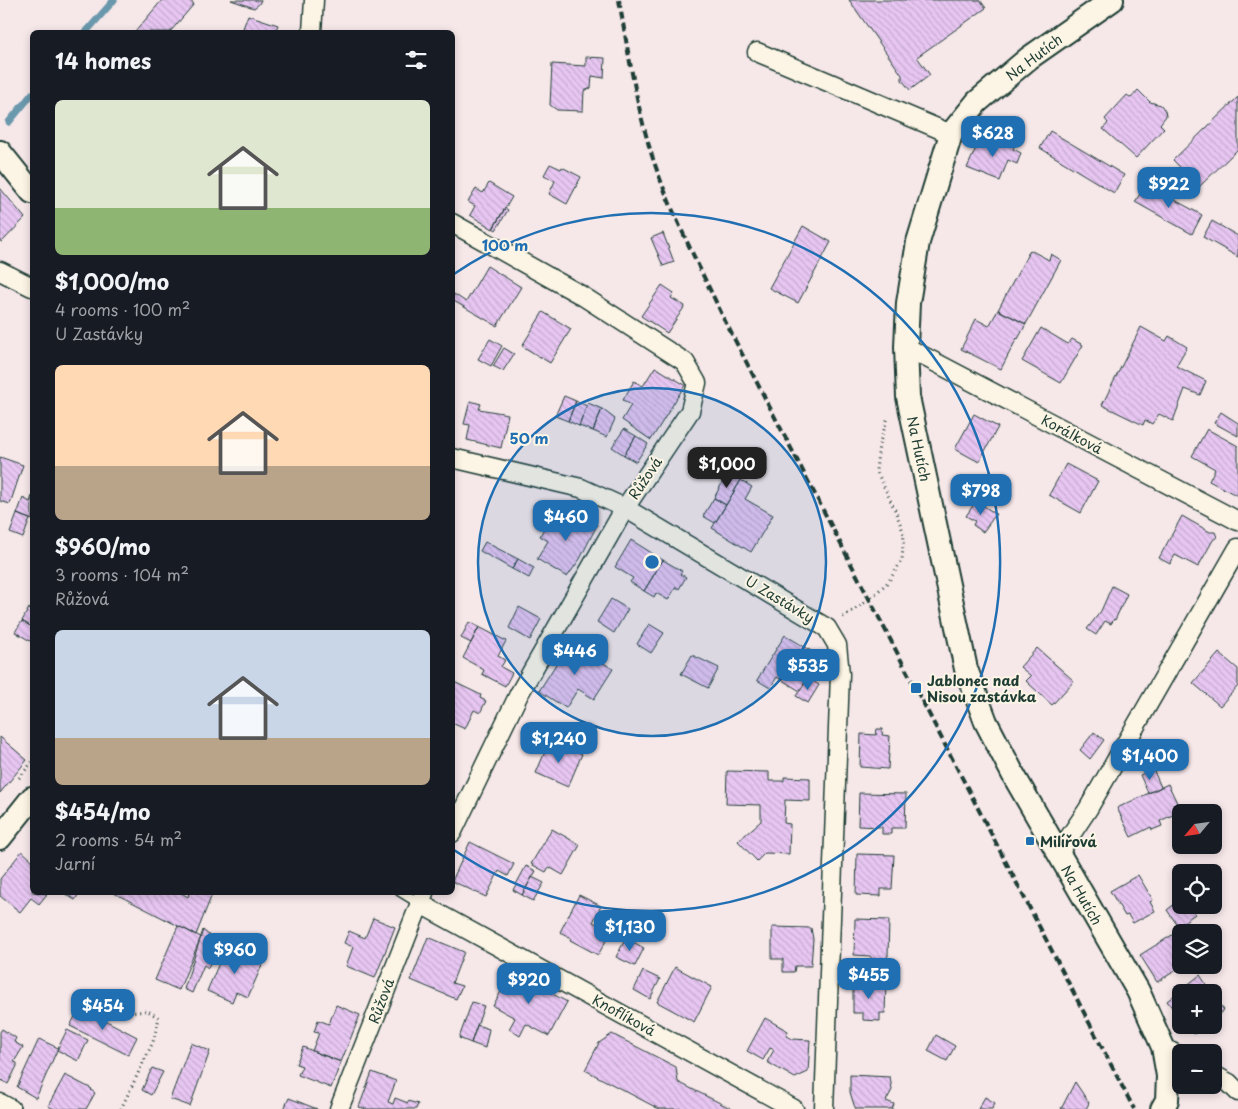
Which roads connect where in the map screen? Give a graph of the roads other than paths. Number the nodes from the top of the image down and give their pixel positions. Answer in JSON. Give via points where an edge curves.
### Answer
{"nodes":[{"id":1,"x":314,"y":0,"type":"edge"},
{"id":2,"x":1112,"y":0,"type":"edge"},
{"id":3,"x":312,"y":30,"type":"edge"},
{"id":4,"x":758,"y":52,"type":"dead end"},
{"id":5,"x":951,"y":134,"type":"junction"},
{"id":6,"x":0,"y":152,"type":"edge"},
{"id":7,"x":30,"y":190,"type":"edge"},
{"id":8,"x":455,"y":225,"type":"edge"},
{"id":9,"x":0,"y":271,"type":"edge"},
{"id":10,"x":30,"y":286,"type":"edge"},
{"id":11,"x":906,"y":347,"type":"junction"},
{"id":12,"x":455,"y":459,"type":"edge"},
{"id":13,"x":624,"y":508,"type":"junction"},
{"id":14,"x":1238,"y":521,"type":"edge"},
{"id":15,"x":1238,"y":548,"type":"edge"},
{"id":16,"x":30,"y":800,"type":"edge"},
{"id":17,"x":455,"y":827,"type":"edge"},
{"id":18,"x":0,"y":838,"type":"edge"},
{"id":19,"x":1058,"y":854,"type":"junction"},
{"id":20,"x":422,"y":898,"type":"edge"},
{"id":21,"x":1172,"y":1052,"type":"edge"},
{"id":22,"x":1222,"y":1079,"type":"edge"},
{"id":23,"x":1238,"y":1092,"type":"edge"},
{"id":24,"x":339,"y":1109,"type":"edge"},
{"id":25,"x":794,"y":1109,"type":"edge"},
{"id":26,"x":824,"y":1109,"type":"edge"},
{"id":27,"x":1162,"y":1109,"type":"edge"}],
"edges":[{"from":1,"to":3,"type":"street"},
{"from":2,"to":5,"type":"street","name":"Na Hutích","via":[[1029,58],[977,102]]},
{"from":4,"to":5,"type":"street"},
{"from":5,"to":11,"type":"street","name":"Na Hutích","via":[[918,242],[908,303]]},
{"from":6,"to":7,"type":"street"},
{"from":8,"to":13,"type":"street","name":"Růžová","via":[[581,295],[685,362],[697,383],[690,411]]},
{"from":9,"to":10,"type":"street"},
{"from":11,"to":14,"type":"street","name":"Korálková"},
{"from":11,"to":19,"type":"street","name":"Na Hutích","via":[[908,397],[966,669],[986,722]]},
{"from":12,"to":13,"type":"street","name":"U Zastávky","via":[[582,488]]},
{"from":13,"to":17,"type":"street","name":"Růžová","via":[[518,694]]},
{"from":13,"to":26,"type":"street","name":"U Zastávky","via":[[827,628],[837,644],[840,674]]},
{"from":15,"to":19,"type":"street","via":[[1088,809]]},
{"from":16,"to":18,"type":"street"},
{"from":19,"to":21,"type":"street","name":"Na Hutích"},
{"from":20,"to":24,"type":"street","name":"Růžová"},
{"from":20,"to":25,"type":"street","name":"Knoflíková"},
{"from":21,"to":27,"type":"street","name":"Na Hutích","via":[[1167,1100]]},
{"from":22,"to":23,"type":"street"}]}
